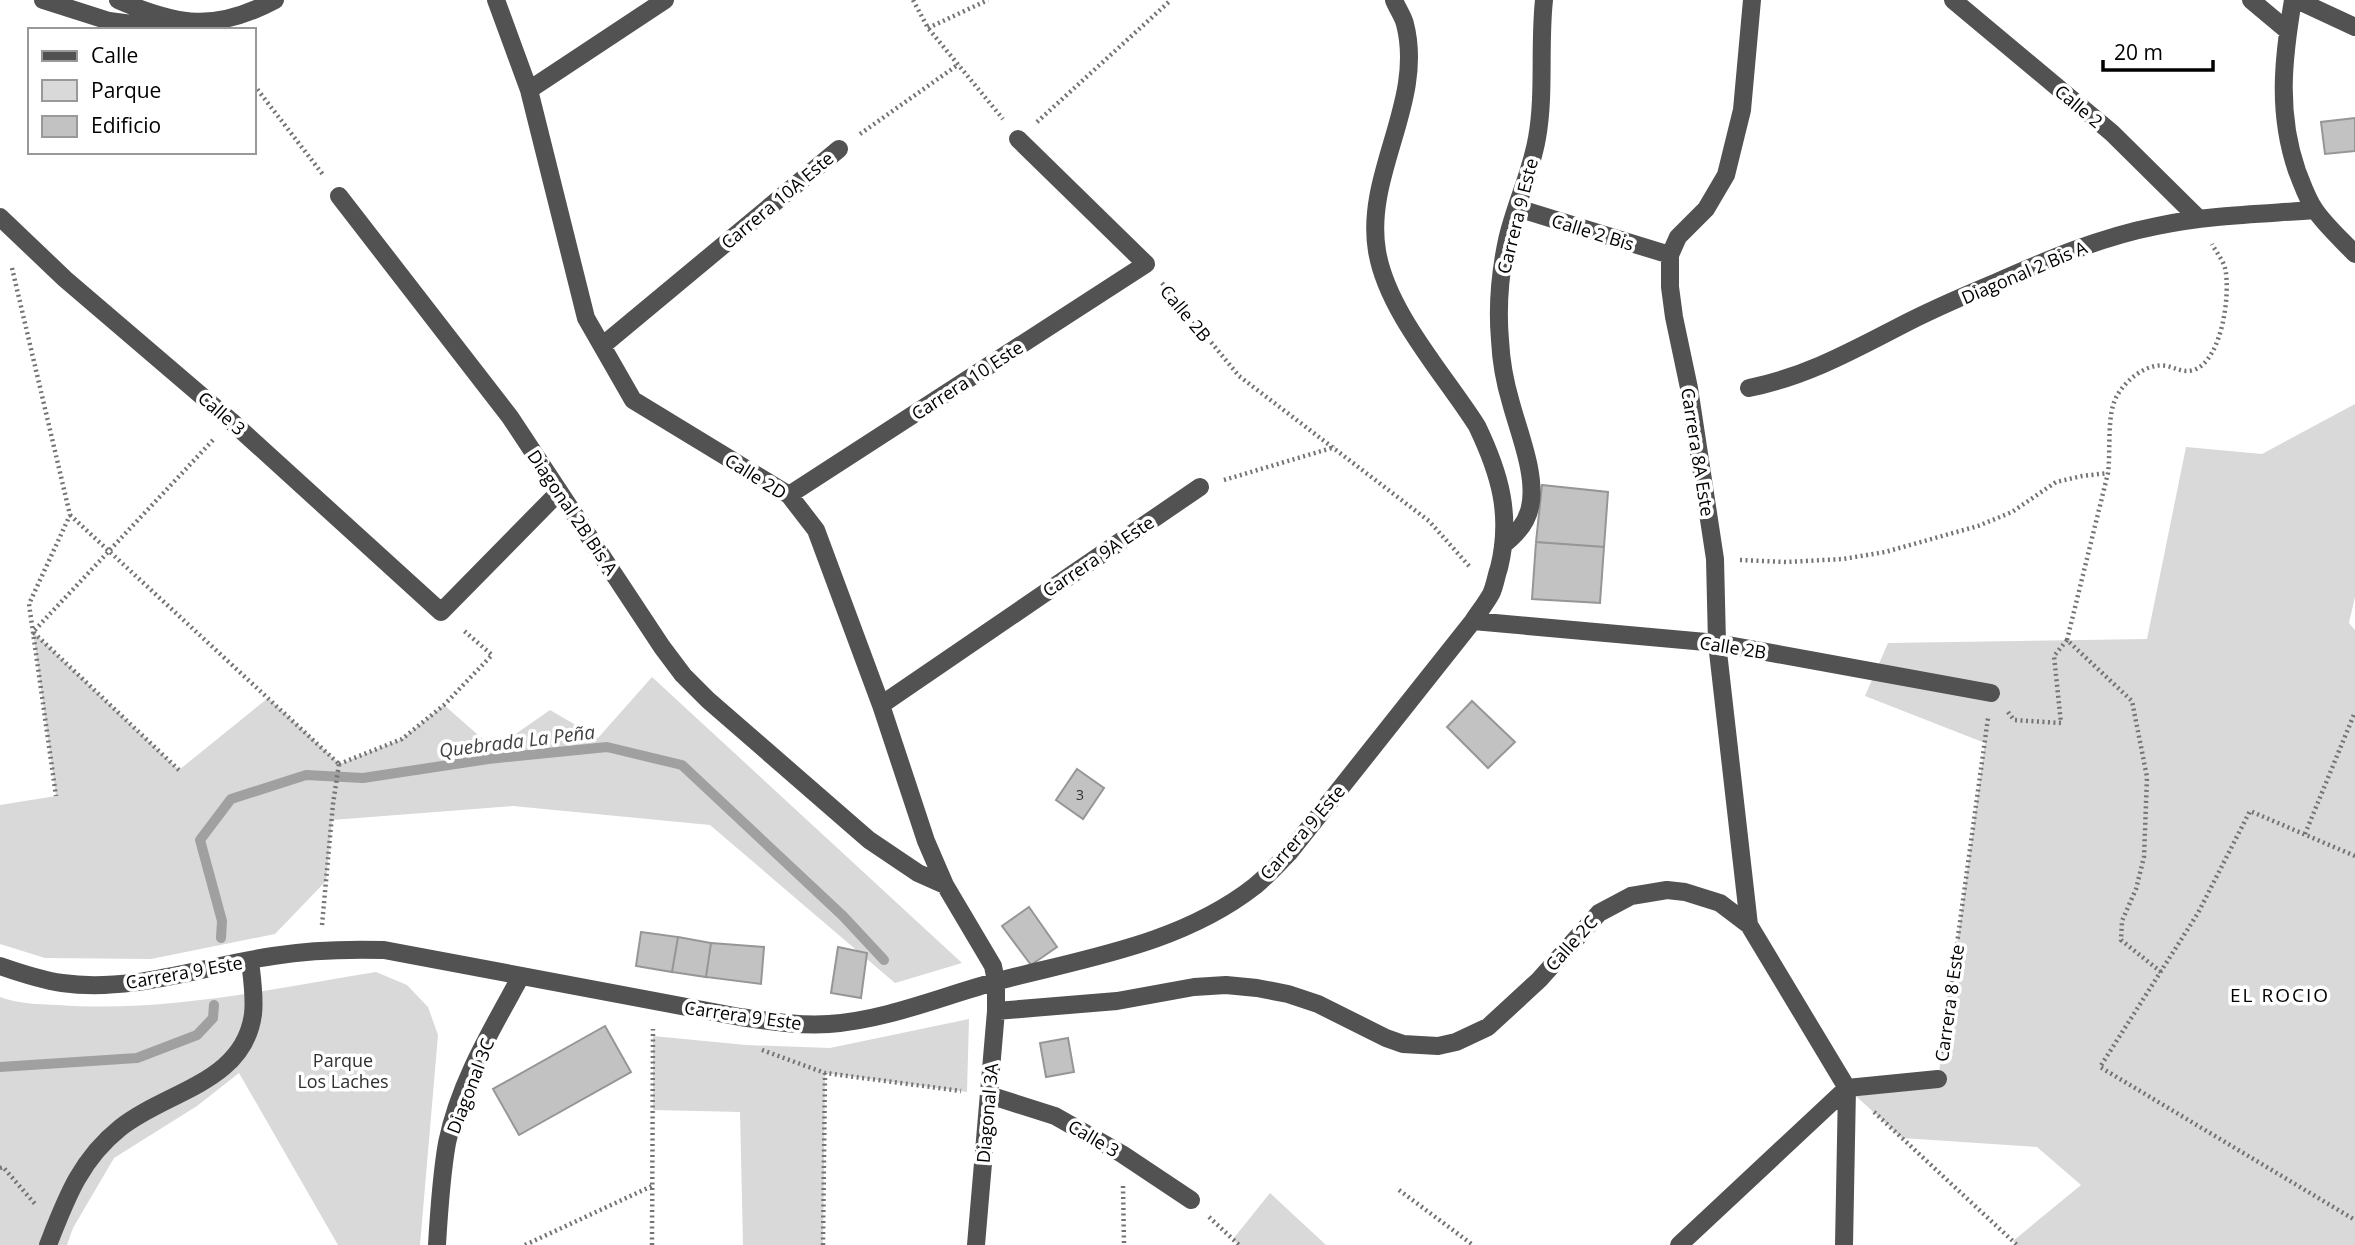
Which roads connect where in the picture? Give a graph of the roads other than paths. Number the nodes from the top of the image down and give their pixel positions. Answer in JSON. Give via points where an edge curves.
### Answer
{"nodes":[{"id":1,"x":43,"y":0,"type":"edge"},
{"id":2,"x":118,"y":0,"type":"edge"},
{"id":3,"x":275,"y":0,"type":"edge"},
{"id":4,"x":496,"y":0,"type":"edge"},
{"id":5,"x":665,"y":0,"type":"edge"},
{"id":6,"x":1394,"y":0,"type":"edge"},
{"id":7,"x":1544,"y":0,"type":"edge"},
{"id":8,"x":1752,"y":0,"type":"edge"},
{"id":9,"x":1953,"y":0,"type":"edge"},
{"id":10,"x":2251,"y":0,"type":"edge"},
{"id":11,"x":2295,"y":0,"type":"edge"},
{"id":12,"x":206,"y":23,"type":"junction"},
{"id":13,"x":2355,"y":27,"type":"edge"},
{"id":14,"x":2288,"y":30,"type":"junction"},
{"id":15,"x":528,"y":90,"type":"junction"},
{"id":16,"x":1018,"y":139,"type":"road end"},
{"id":17,"x":839,"y":149,"type":"road end"},
{"id":18,"x":339,"y":196,"type":"road end"},
{"id":19,"x":1517,"y":208,"type":"junction"},
{"id":20,"x":2315,"y":210,"type":"junction"},
{"id":21,"x":0,"y":217,"type":"edge"},
{"id":22,"x":2199,"y":219,"type":"junction"},
{"id":23,"x":2355,"y":254,"type":"edge"},
{"id":24,"x":1670,"y":255,"type":"junction"},
{"id":25,"x":602,"y":346,"type":"junction"},
{"id":26,"x":1749,"y":388,"type":"dead end"},
{"id":27,"x":1200,"y":487,"type":"road end"},
{"id":28,"x":559,"y":492,"type":"junction"},
{"id":29,"x":789,"y":495,"type":"junction"},
{"id":30,"x":1503,"y":545,"type":"junction"},
{"id":31,"x":1473,"y":621,"type":"junction"},
{"id":32,"x":1717,"y":643,"type":"junction"},
{"id":33,"x":1991,"y":693,"type":"road end"},
{"id":34,"x":881,"y":705,"type":"junction"},
{"id":35,"x":945,"y":885,"type":"junction"},
{"id":36,"x":1749,"y":925,"type":"junction"},
{"id":37,"x":250,"y":961,"type":"junction"},
{"id":38,"x":0,"y":966,"type":"edge"},
{"id":39,"x":521,"y":976,"type":"junction"},
{"id":40,"x":996,"y":982,"type":"junction"},
{"id":41,"x":996,"y":1011,"type":"junction"},
{"id":42,"x":1938,"y":1079,"type":"road end"},
{"id":43,"x":1847,"y":1088,"type":"junction"},
{"id":44,"x":989,"y":1094,"type":"junction"},
{"id":45,"x":1191,"y":1200,"type":"road end"},
{"id":46,"x":48,"y":1245,"type":"edge"},
{"id":47,"x":437,"y":1245,"type":"edge"},
{"id":48,"x":976,"y":1245,"type":"edge"},
{"id":49,"x":1679,"y":1245,"type":"edge"},
{"id":50,"x":1844,"y":1245,"type":"edge"}],
"edges":[{"from":1,"to":12,"type":"street","via":[[110,21],[155,27]]},
{"from":2,"to":12,"type":"street","via":[[173,19]]},
{"from":3,"to":12,"type":"street"},
{"from":4,"to":15,"type":"street","name":"Calle 2D"},
{"from":5,"to":15,"type":"street"},
{"from":6,"to":30,"type":"street","via":[[1405,24],[1408,63],[1402,107],[1376,203],[1377,250],[1391,296],[1488,450],[1500,479]]},
{"from":7,"to":19,"type":"street","name":"Carrera 9 Este","via":[[1537,136]]},
{"from":8,"to":24,"type":"street","via":[[1742,110],[1726,175],[1706,209],[1678,237]]},
{"from":9,"to":22,"type":"street","name":"Calle 2","via":[[2112,133]]},
{"from":10,"to":14,"type":"street"},
{"from":11,"to":13,"type":"street"},
{"from":11,"to":14,"type":"street"},
{"from":14,"to":20,"type":"street","via":[[2284,118],[2290,150]]},
{"from":15,"to":25,"type":"street","name":"Calle 2D","via":[[586,318]]},
{"from":16,"to":29,"type":"street","name":"Carrera 10 Este","via":[[1146,264]]},
{"from":17,"to":25,"type":"street","name":"Carrera 10A Este"},
{"from":18,"to":28,"type":"street","name":"Diagonal 2B Bis A","via":[[510,417]]},
{"from":19,"to":24,"type":"street","name":"Calle 2 Bis"},
{"from":19,"to":30,"type":"street","name":"Carrera 9 Este","via":[[1501,272],[1499,330],[1505,376],[1528,467],[1531,504],[1526,521]]},
{"from":20,"to":22,"type":"street","name":"Diagonal 2 Bis A"},
{"from":20,"to":23,"type":"street"},
{"from":21,"to":28,"type":"street","name":"Calle 3","via":[[441,612]]},
{"from":22,"to":26,"type":"street","name":"Diagonal 2 Bis A","via":[[2079,248],[1915,319],[1808,372]]},
{"from":24,"to":32,"type":"street","name":"Carrera 8A Este","via":[[1674,317],[1715,559]]},
{"from":25,"to":29,"type":"street","name":"Calle 2D","via":[[633,400]]},
{"from":27,"to":34,"type":"street","name":"Carrera 9A Este"},
{"from":28,"to":35,"type":"street","name":"Diagonal 2B Bis A","via":[[683,675],[869,841]]},
{"from":29,"to":34,"type":"street","name":"Calle 2D","via":[[817,530]]},
{"from":30,"to":31,"type":"street","name":"Carrera 9 Este","via":[[1492,592]]},
{"from":31,"to":32,"type":"street","name":"Calle 2B"},
{"from":31,"to":40,"type":"street","name":"Carrera 9 Este","via":[[1289,853],[1256,885],[1190,925],[1154,939]]},
{"from":32,"to":33,"type":"street","name":"Calle 2B"},
{"from":32,"to":36,"type":"street","name":"Carrera 8A Este"},
{"from":34,"to":35,"type":"street","name":"Calle 2D","via":[[909,796]]},
{"from":35,"to":40,"type":"street","name":"Calle 2D","via":[[993,966]]},
{"from":36,"to":41,"type":"street","name":"Calle 2C","via":[[1720,903],[1685,891],[1631,896],[1599,913],[1539,980],[1488,1027],[1438,1046],[1394,1041],[1288,994],[1226,985],[1117,1001]]},
{"from":36,"to":43,"type":"street","name":"Calle 2C"},
{"from":37,"to":38,"type":"street","name":"Carrera 9 Este","via":[[173,977],[92,985],[61,983]]},
{"from":37,"to":39,"type":"street","name":"Carrera 9 Este","via":[[339,948],[384,950]]},
{"from":37,"to":46,"type":"street","via":[[253,1015],[238,1053],[218,1073],[139,1114],[101,1146],[71,1186]]},
{"from":39,"to":40,"type":"street","name":"Carrera 9 Este","via":[[740,1017],[803,1024],[884,1015]]},
{"from":39,"to":47,"type":"street","name":"Diagonal 3C","via":[[462,1095],[448,1142]]},
{"from":40,"to":41,"type":"street","name":"Diagonal 3A"},
{"from":41,"to":44,"type":"street","name":"Diagonal 3A"},
{"from":42,"to":43,"type":"street","name":"Carrera 8 Este"},
{"from":43,"to":49,"type":"street"},
{"from":43,"to":50,"type":"street"},
{"from":44,"to":45,"type":"street","name":"Calle 3","via":[[1055,1116]]},
{"from":44,"to":48,"type":"street","name":"Diagonal 3A"}]}
